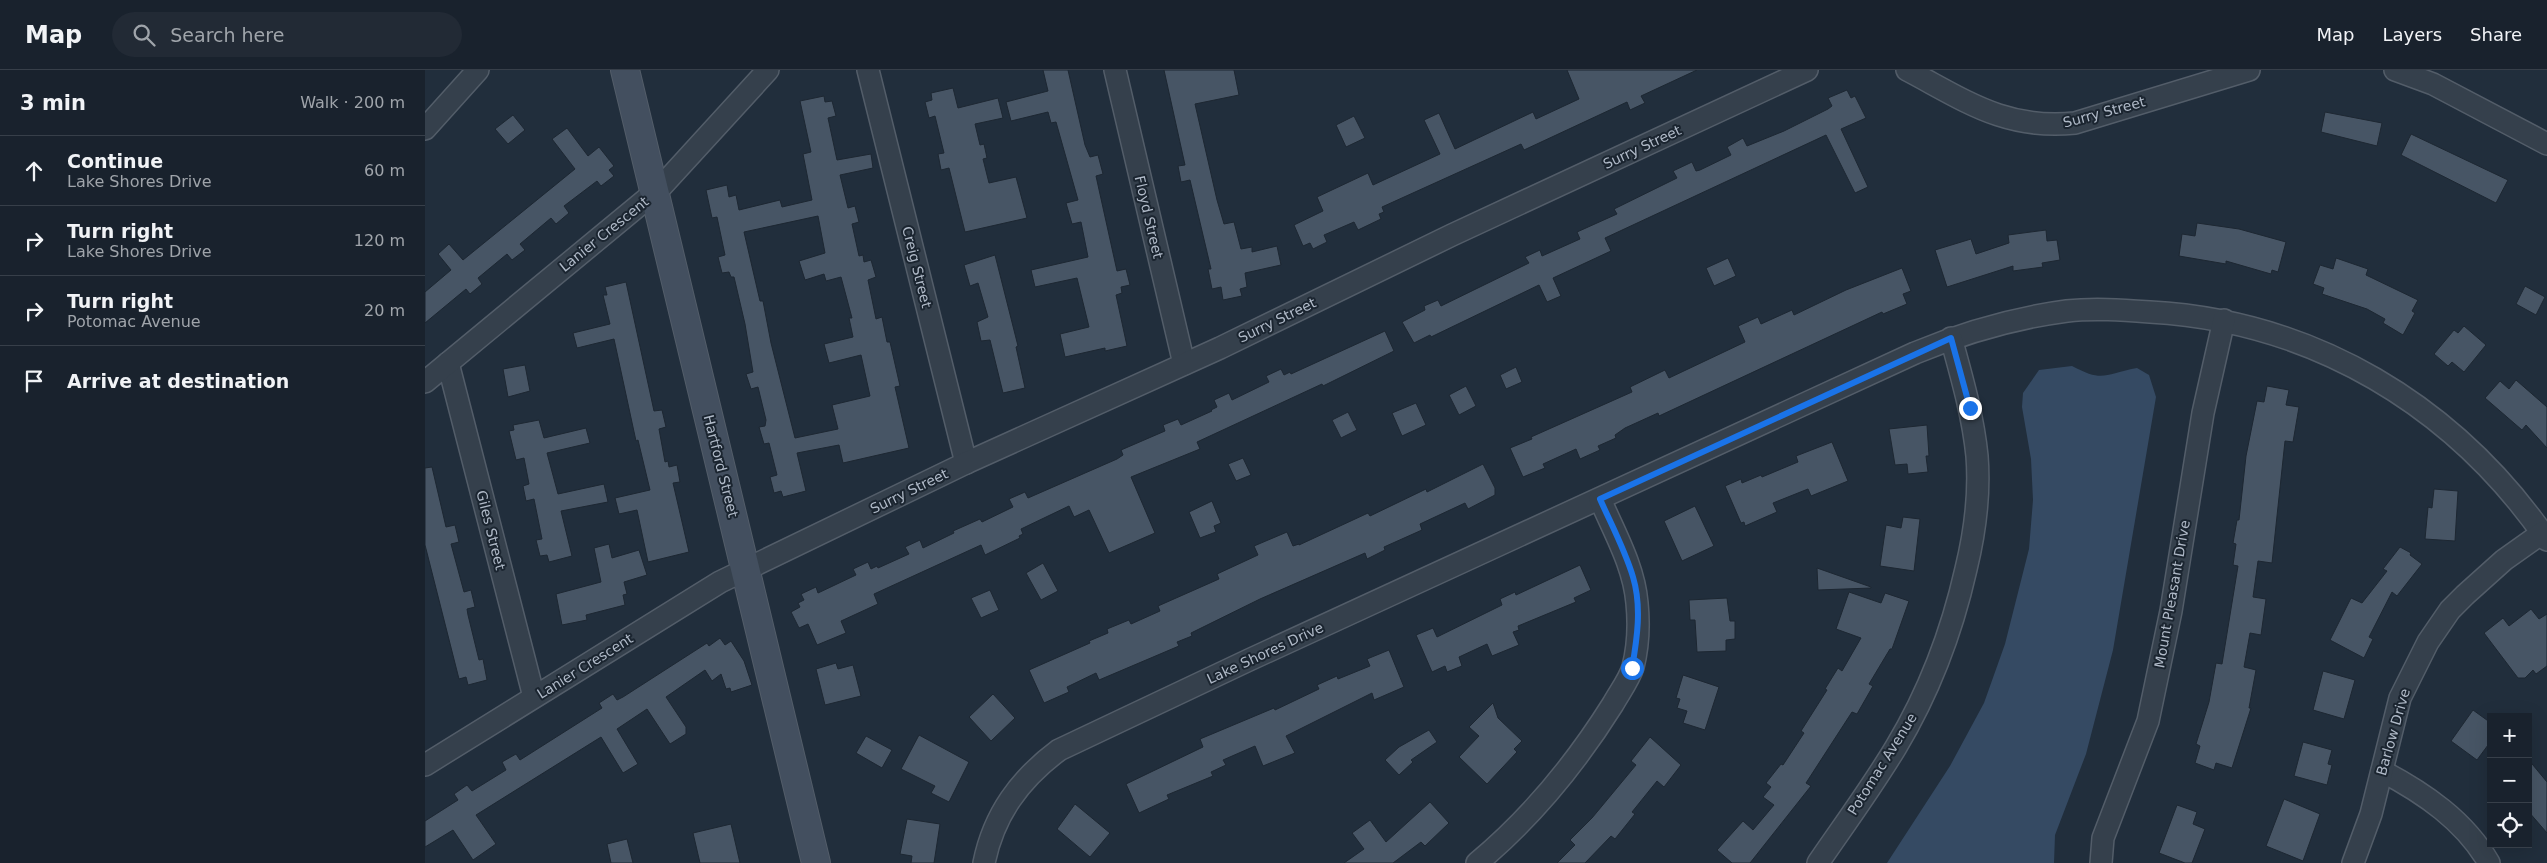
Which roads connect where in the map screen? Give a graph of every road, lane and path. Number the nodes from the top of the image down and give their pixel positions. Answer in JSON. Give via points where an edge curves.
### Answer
{"nodes":[{"id":1,"x":478,"y":70,"type":"edge"},
{"id":2,"x":625,"y":70,"type":"edge"},
{"id":3,"x":768,"y":70,"type":"edge"},
{"id":4,"x":867,"y":70,"type":"edge"},
{"id":5,"x":1115,"y":70,"type":"edge"},
{"id":6,"x":1807,"y":70,"type":"edge"},
{"id":7,"x":1907,"y":70,"type":"edge"},
{"id":8,"x":2249,"y":70,"type":"edge"},
{"id":9,"x":2395,"y":70,"type":"edge"},
{"id":10,"x":2224,"y":73,"type":"edge"},
{"id":11,"x":425,"y":129,"type":"edge"},
{"id":12,"x":2547,"y":144,"type":"edge"},
{"id":13,"x":654,"y":193,"type":"junction"},
{"id":14,"x":2224,"y":320,"type":"junction"},
{"id":15,"x":1951,"y":338,"type":"junction"},
{"id":16,"x":448,"y":363,"type":"junction"},
{"id":17,"x":1184,"y":364,"type":"junction"},
{"id":18,"x":425,"y":382,"type":"edge"},
{"id":19,"x":966,"y":463,"type":"junction"},
{"id":20,"x":1600,"y":499,"type":"junction"},
{"id":21,"x":2545,"y":536,"type":"edge"},
{"id":22,"x":746,"y":570,"type":"junction"},
{"id":23,"x":535,"y":697,"type":"junction"},
{"id":24,"x":425,"y":765,"type":"edge"},
{"id":25,"x":2381,"y":772,"type":"junction"},
{"id":26,"x":816,"y":863,"type":"edge"},
{"id":27,"x":984,"y":863,"type":"edge"},
{"id":28,"x":1477,"y":863,"type":"edge"},
{"id":29,"x":1818,"y":863,"type":"edge"},
{"id":30,"x":2101,"y":863,"type":"edge"},
{"id":31,"x":2353,"y":863,"type":"edge"},
{"id":32,"x":2489,"y":863,"type":"edge"}],
"edges":[{"from":1,"to":11,"type":"street"},
{"from":2,"to":13,"type":"street","name":"Hartford Street"},
{"from":3,"to":13,"type":"street","name":"Lanier Crescent"},
{"from":4,"to":19,"type":"street","name":"Creig Street"},
{"from":5,"to":17,"type":"street","name":"Floyd Street"},
{"from":6,"to":17,"type":"street","name":"Surry Street"},
{"from":7,"to":10,"type":"street","name":"Surry Street","via":[[1990,114],[2051,126],[2075,123]]},
{"from":8,"to":10,"type":"street","name":"Surry Street"},
{"from":9,"to":12,"type":"street","via":[[2433,84]]},
{"from":13,"to":16,"type":"street","name":"Lanier Crescent"},
{"from":13,"to":22,"type":"street","name":"Hartford Street"},
{"from":14,"to":15,"type":"street","name":"Lake Shores Drive","via":[[2108,309],[2002,323]]},
{"from":14,"to":21,"type":"street","name":"Lake Shores Drive","via":[[2306,345],[2357,367],[2403,394],[2484,464]]},
{"from":14,"to":30,"type":"street","name":"Mount Pleasant Drive","via":[[2203,414],[2171,610],[2148,721],[2103,838]]},
{"from":15,"to":20,"type":"street","name":"Lake Shores Drive"},
{"from":15,"to":29,"type":"street","name":"Potomac Avenue","via":[[1970,408],[1977,458],[1973,535],[1960,597],[1943,649],[1918,707],[1896,747]]},
{"from":16,"to":18,"type":"street","name":"Lanier Crescent"},
{"from":16,"to":23,"type":"street","name":"Giles Street"},
{"from":17,"to":19,"type":"street","name":"Surry Street"},
{"from":19,"to":22,"type":"street","name":"Surry Street"},
{"from":20,"to":27,"type":"street","name":"Lake Shores Drive","via":[[1059,750],[1036,767],[1017,788],[998,817]]},
{"from":20,"to":28,"type":"street","via":[[1633,577],[1637,636],[1632,668],[1595,733],[1563,775],[1535,808]]},
{"from":21,"to":25,"type":"street","name":"Barlow Drive","via":[[2504,560],[2450,610],[2428,642],[2400,698]]},
{"from":22,"to":23,"type":"street","name":"Lanier Crescent","via":[[720,582]]},
{"from":22,"to":26,"type":"street","name":"Hartford Street"},
{"from":23,"to":24,"type":"street","name":"Lanier Crescent"},
{"from":25,"to":31,"type":"street","name":"Barlow Drive","via":[[2371,814]]},
{"from":25,"to":32,"type":"street","via":[[2412,787],[2440,807],[2465,831]]}]}
